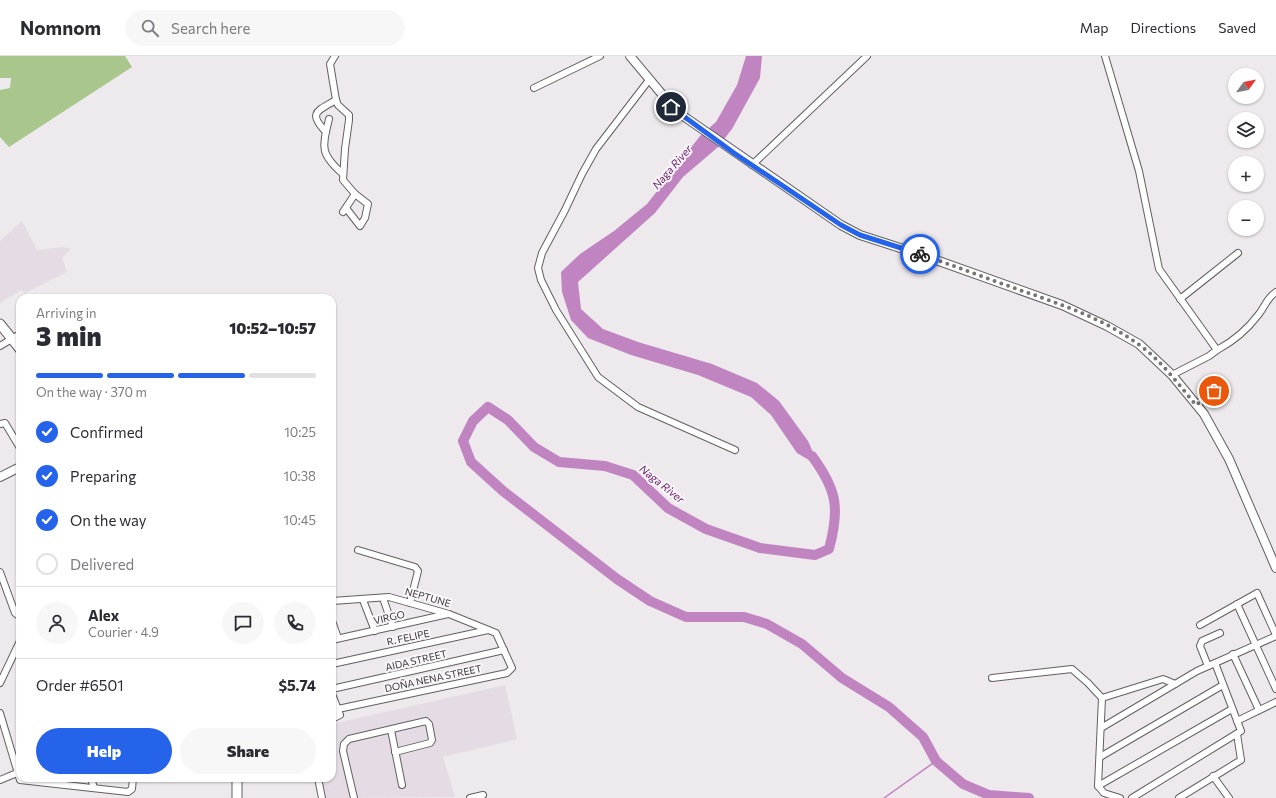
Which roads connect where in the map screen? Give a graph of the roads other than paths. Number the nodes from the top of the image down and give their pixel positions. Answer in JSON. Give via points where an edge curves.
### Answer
{"nodes":[{"id":1,"x":335,"y":56,"type":"edge"},
{"id":2,"x":600,"y":56,"type":"edge"},
{"id":3,"x":630,"y":56,"type":"edge"},
{"id":4,"x":867,"y":56,"type":"edge"},
{"id":5,"x":1106,"y":56,"type":"edge"},
{"id":6,"x":649,"y":80,"type":"junction"},
{"id":7,"x":534,"y":88,"type":"dead end"},
{"id":8,"x":336,"y":100,"type":"junction"},
{"id":9,"x":329,"y":119,"type":"dead end"},
{"id":10,"x":326,"y":132,"type":"junction"},
{"id":11,"x":752,"y":165,"type":"junction"},
{"id":12,"x":343,"y":174,"type":"junction"},
{"id":13,"x":355,"y":194,"type":"junction"},
{"id":14,"x":1238,"y":253,"type":"dead end"},
{"id":15,"x":1276,"y":292,"type":"edge"},
{"id":16,"x":1180,"y":299,"type":"junction"},
{"id":17,"x":0,"y":324,"type":"edge"},
{"id":18,"x":16,"y":337,"type":"edge"},
{"id":19,"x":0,"y":346,"type":"edge"},
{"id":20,"x":1217,"y":350,"type":"junction"},
{"id":21,"x":1172,"y":375,"type":"junction"},
{"id":22,"x":1214,"y":391,"type":"dead end"},
{"id":23,"x":1196,"y":405,"type":"junction"},
{"id":24,"x":0,"y":424,"type":"edge"},
{"id":25,"x":16,"y":441,"type":"edge"},
{"id":26,"x":735,"y":450,"type":"dead end"},
{"id":27,"x":16,"y":469,"type":"edge"},
{"id":28,"x":0,"y":477,"type":"edge"},
{"id":29,"x":358,"y":550,"type":"dead end"},
{"id":30,"x":1276,"y":568,"type":"edge"},
{"id":31,"x":0,"y":572,"type":"edge"},
{"id":32,"x":383,"y":598,"type":"junction"},
{"id":33,"x":363,"y":600,"type":"junction"},
{"id":34,"x":336,"y":601,"type":"edge"},
{"id":35,"x":410,"y":603,"type":"junction"},
{"id":36,"x":1237,"y":604,"type":"junction"},
{"id":37,"x":16,"y":614,"type":"edge"},
{"id":38,"x":449,"y":614,"type":"junction"},
{"id":39,"x":1200,"y":625,"type":"dead end"},
{"id":40,"x":393,"y":627,"type":"junction"},
{"id":41,"x":488,"y":630,"type":"junction"},
{"id":42,"x":375,"y":631,"type":"junction"},
{"id":43,"x":1220,"y":633,"type":"dead end"},
{"id":44,"x":1276,"y":635,"type":"edge"},
{"id":45,"x":336,"y":639,"type":"edge"},
{"id":46,"x":1256,"y":644,"type":"junction"},
{"id":47,"x":16,"y":649,"type":"edge"},
{"id":48,"x":504,"y":650,"type":"junction"},
{"id":49,"x":1233,"y":654,"type":"junction"},
{"id":50,"x":336,"y":663,"type":"edge"},
{"id":51,"x":1214,"y":663,"type":"junction"},
{"id":52,"x":1208,"y":666,"type":"junction"},
{"id":53,"x":992,"y":678,"type":"dead end"},
{"id":54,"x":0,"y":683,"type":"edge"},
{"id":55,"x":1175,"y":684,"type":"junction"},
{"id":56,"x":1223,"y":685,"type":"junction"},
{"id":57,"x":336,"y":688,"type":"edge"},
{"id":58,"x":1276,"y":689,"type":"edge"},
{"id":59,"x":1102,"y":698,"type":"junction"},
{"id":60,"x":1276,"y":702,"type":"edge"},
{"id":61,"x":336,"y":704,"type":"edge"},
{"id":62,"x":338,"y":709,"type":"junction"},
{"id":63,"x":1232,"y":709,"type":"junction"},
{"id":64,"x":1259,"y":710,"type":"junction"},
{"id":65,"x":0,"y":712,"type":"edge"},
{"id":66,"x":336,"y":718,"type":"edge"},
{"id":67,"x":1237,"y":721,"type":"junction"},
{"id":68,"x":1101,"y":728,"type":"junction"},
{"id":69,"x":391,"y":730,"type":"junction"},
{"id":70,"x":1237,"y":734,"type":"junction"},
{"id":71,"x":395,"y":752,"type":"junction"},
{"id":72,"x":1100,"y":757,"type":"junction"},
{"id":73,"x":16,"y":769,"type":"edge"},
{"id":74,"x":16,"y":773,"type":"edge"},
{"id":75,"x":1213,"y":776,"type":"junction"},
{"id":76,"x":0,"y":780,"type":"edge"},
{"id":77,"x":57,"y":782,"type":"edge"},
{"id":78,"x":92,"y":782,"type":"edge"},
{"id":79,"x":133,"y":782,"type":"edge"},
{"id":80,"x":237,"y":782,"type":"edge"},
{"id":81,"x":319,"y":782,"type":"edge"},
{"id":82,"x":402,"y":785,"type":"dead end"},
{"id":83,"x":1098,"y":786,"type":"junction"},
{"id":84,"x":94,"y":788,"type":"junction"},
{"id":85,"x":483,"y":795,"type":"dead end"},
{"id":86,"x":237,"y":798,"type":"edge"},
{"id":87,"x":322,"y":798,"type":"edge"},
{"id":88,"x":354,"y":798,"type":"edge"},
{"id":89,"x":470,"y":798,"type":"edge"},
{"id":90,"x":1120,"y":798,"type":"edge"},
{"id":91,"x":1132,"y":798,"type":"edge"},
{"id":92,"x":1180,"y":798,"type":"edge"},
{"id":93,"x":1229,"y":798,"type":"edge"}],
"edges":[{"from":1,"to":8,"type":"street","via":[[330,64]]},
{"from":2,"to":7,"type":"street"},
{"from":3,"to":6,"type":"main road"},
{"from":4,"to":11,"type":"street"},
{"from":5,"to":16,"type":"street","via":[[1139,171],[1159,268]]},
{"from":6,"to":11,"type":"main road","via":[[671,107]]},
{"from":6,"to":26,"type":"street","via":[[596,149],[542,253],[538,268],[556,310],[598,377],[638,407]]},
{"from":8,"to":10,"type":"street","via":[[318,111],[315,116],[316,122]]},
{"from":8,"to":12,"type":"street","via":[[349,115]]},
{"from":9,"to":10,"type":"street"},
{"from":10,"to":12,"type":"street","via":[[325,156]]},
{"from":11,"to":21,"type":"main road","via":[[860,235],[1090,317],[1139,344]]},
{"from":12,"to":13,"type":"street","via":[[343,180]]},
{"from":13,"to":13,"type":"street","via":[[345,210],[360,226],[366,218],[368,204]]},
{"from":14,"to":16,"type":"street"},
{"from":15,"to":20,"type":"street","via":[[1238,337]]},
{"from":16,"to":20,"type":"street"},
{"from":17,"to":18,"type":"main road"},
{"from":18,"to":19,"type":"street"},
{"from":20,"to":21,"type":"street"},
{"from":21,"to":23,"type":"main road"},
{"from":22,"to":23,"type":"street"},
{"from":23,"to":30,"type":"main road","via":[[1204,414],[1229,459]]},
{"from":24,"to":25,"type":"street","via":[[5,424],[9,428]]},
{"from":27,"to":28,"type":"main road"},
{"from":29,"to":35,"type":"street","via":[[415,567],[418,571]]},
{"from":31,"to":37,"type":"street"},
{"from":32,"to":33,"type":"street","name":"NEPTUNE"},
{"from":32,"to":35,"type":"street","name":"NEPTUNE","via":[[389,597]]},
{"from":32,"to":40,"type":"street"},
{"from":33,"to":34,"type":"street","name":"NEPTUNE"},
{"from":33,"to":42,"type":"street"},
{"from":35,"to":38,"type":"street","name":"NEPTUNE"},
{"from":36,"to":39,"type":"street"},
{"from":36,"to":44,"type":"street","via":[[1257,593]]},
{"from":36,"to":46,"type":"street"},
{"from":38,"to":40,"type":"street","name":"VIRGO"},
{"from":38,"to":41,"type":"street","name":"NEPTUNE"},
{"from":40,"to":42,"type":"street","name":"VIRGO"},
{"from":41,"to":48,"type":"street","name":"NEPTUNE","via":[[496,633]]},
{"from":41,"to":50,"type":"street","name":"R. FELIPE"},
{"from":42,"to":45,"type":"street","name":"VIRGO"},
{"from":43,"to":52,"type":"street","via":[[1202,641],[1200,646]]},
{"from":44,"to":46,"type":"street"},
{"from":46,"to":49,"type":"street"},
{"from":46,"to":58,"type":"street"},
{"from":47,"to":54,"type":"street"},
{"from":48,"to":57,"type":"street","name":"AIDA STREET"},
{"from":48,"to":62,"type":"street","name":"DOÑA NENA STREET","via":[[512,668],[507,673]]},
{"from":49,"to":51,"type":"street"},
{"from":49,"to":64,"type":"street"},
{"from":51,"to":52,"type":"street"},
{"from":51,"to":56,"type":"street"},
{"from":52,"to":55,"type":"street"},
{"from":53,"to":59,"type":"street","via":[[1072,669]]},
{"from":55,"to":59,"type":"street","via":[[1163,679]]},
{"from":55,"to":68,"type":"street"},
{"from":56,"to":63,"type":"street"},
{"from":56,"to":72,"type":"street"},
{"from":59,"to":68,"type":"street"},
{"from":60,"to":64,"type":"street"},
{"from":61,"to":62,"type":"street"},
{"from":62,"to":66,"type":"street","via":[[339,717]]},
{"from":63,"to":67,"type":"street"},
{"from":63,"to":83,"type":"street"},
{"from":64,"to":67,"type":"street"},
{"from":65,"to":73,"type":"street"},
{"from":67,"to":70,"type":"street","via":[[1241,731]]},
{"from":68,"to":72,"type":"street"},
{"from":69,"to":71,"type":"street"},
{"from":69,"to":71,"type":"street","via":[[426,721],[432,740],[430,743]]},
{"from":69,"to":88,"type":"street","via":[[349,739],[344,744],[343,751]]},
{"from":70,"to":75,"type":"street","via":[[1241,760]]},
{"from":70,"to":91,"type":"street"},
{"from":71,"to":82,"type":"street"},
{"from":72,"to":83,"type":"street"},
{"from":74,"to":76,"type":"street"},
{"from":75,"to":92,"type":"street"},
{"from":75,"to":93,"type":"street"},
{"from":77,"to":84,"type":"street"},
{"from":78,"to":84,"type":"street"},
{"from":79,"to":84,"type":"street","via":[[132,789],[128,792]]},
{"from":80,"to":86,"type":"main road"},
{"from":81,"to":87,"type":"street"},
{"from":83,"to":90,"type":"street","via":[[1104,792]]},
{"from":85,"to":89,"type":"street"}]}
